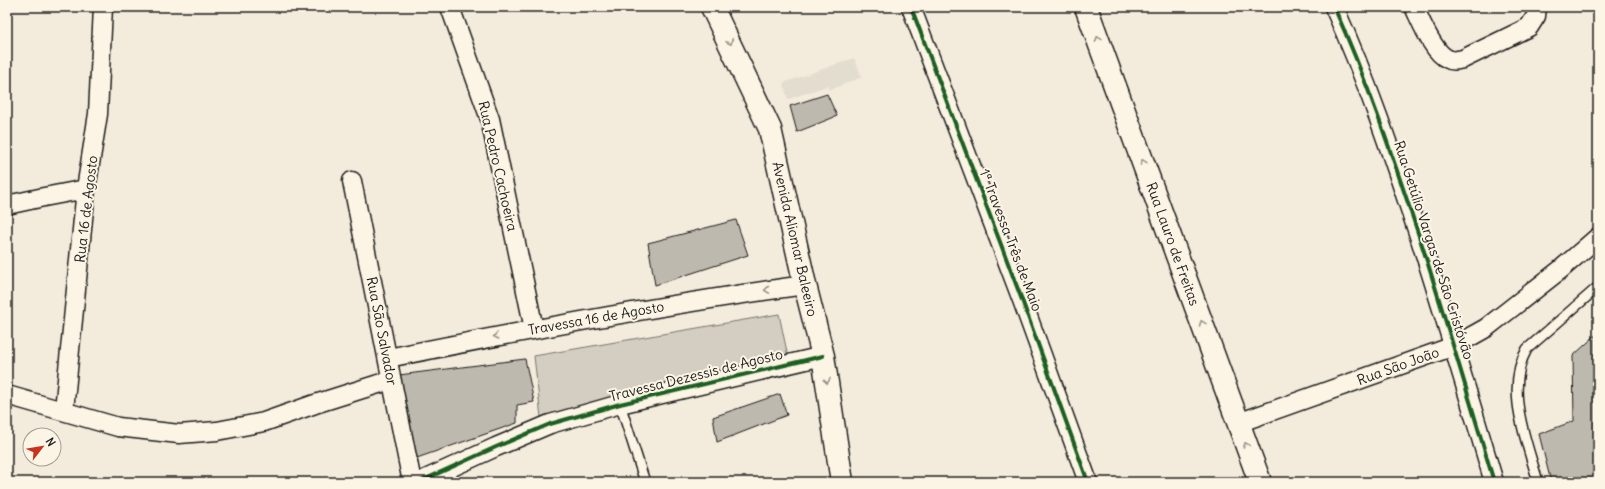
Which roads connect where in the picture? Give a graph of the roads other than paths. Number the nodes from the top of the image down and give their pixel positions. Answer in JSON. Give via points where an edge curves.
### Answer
{"nodes":[{"id":1,"x":102,"y":7,"type":"edge"},
{"id":2,"x":450,"y":7,"type":"edge"},
{"id":3,"x":712,"y":7,"type":"edge"},
{"id":4,"x":911,"y":7,"type":"edge"},
{"id":5,"x":1086,"y":7,"type":"edge"},
{"id":6,"x":1334,"y":7,"type":"edge"},
{"id":7,"x":1414,"y":7,"type":"edge"},
{"id":8,"x":1537,"y":7,"type":"edge"},
{"id":9,"x":352,"y":181,"type":"dead end"},
{"id":10,"x":86,"y":189,"type":"junction"},
{"id":11,"x":7,"y":206,"type":"edge"},
{"id":12,"x":1598,"y":237,"type":"edge"},
{"id":13,"x":805,"y":285,"type":"junction"},
{"id":14,"x":1598,"y":287,"type":"edge"},
{"id":15,"x":534,"y":329,"type":"junction"},
{"id":16,"x":1454,"y":346,"type":"junction"},
{"id":17,"x":823,"y":356,"type":"junction"},
{"id":18,"x":388,"y":358,"type":"junction"},
{"id":19,"x":391,"y":380,"type":"junction"},
{"id":20,"x":7,"y":395,"type":"edge"},
{"id":21,"x":620,"y":404,"type":"junction"},
{"id":22,"x":64,"y":410,"type":"junction"},
{"id":23,"x":1238,"y":423,"type":"junction"},
{"id":24,"x":412,"y":482,"type":"edge"},
{"id":25,"x":419,"y":482,"type":"edge"},
{"id":26,"x":645,"y":482,"type":"edge"},
{"id":27,"x":842,"y":482,"type":"edge"},
{"id":28,"x":1088,"y":482,"type":"edge"},
{"id":29,"x":1260,"y":482,"type":"edge"},
{"id":30,"x":1494,"y":482,"type":"edge"},
{"id":31,"x":1538,"y":482,"type":"edge"}],
"edges":[{"from":1,"to":10,"type":"street","name":"Rua 16 de Agosto","via":[[98,114]]},
{"from":2,"to":15,"type":"street","name":"Rua Pedro Cachoeira","via":[[490,119]]},
{"from":3,"to":13,"type":"main road","name":"Avenida Aliomar Baleeiro","one_way":true,"via":[[770,129]]},
{"from":4,"to":28,"type":"street","name":"1ª Travessa Três de Maio"},
{"from":23,"to":5,"type":"main road","name":"Rua Lauro de Freitas","one_way":true},
{"from":6,"to":16,"type":"street","name":"Rua Getúlio Vargas de São Cristóvão","via":[[1354,51],[1395,164]]},
{"from":7,"to":8,"type":"street","via":[[1434,46],[1448,60],[1454,61],[1529,27],[1536,16]]},
{"from":9,"to":18,"type":"street","name":"Rua São Salvador"},
{"from":10,"to":11,"type":"street"},
{"from":10,"to":22,"type":"street","name":"Rua 16 de Agosto"},
{"from":12,"to":16,"type":"street","name":"Rua São João","via":[[1486,328]]},
{"from":13,"to":15,"type":"street","name":"Travessa 16 de Agosto","one_way":true,"via":[[704,299]]},
{"from":13,"to":17,"type":"main road","name":"Avenida Aliomar Baleeiro"},
{"from":14,"to":31,"type":"lane","via":[[1526,349],[1520,360],[1516,389],[1522,424]]},
{"from":15,"to":18,"type":"street","name":"Travessa 16 de Agosto","one_way":true},
{"from":16,"to":23,"type":"street","name":"Rua São João"},
{"from":16,"to":30,"type":"street","name":"Rua Getúlio Vargas de São Cristóvão"},
{"from":17,"to":21,"type":"street","name":"Travessa Dezessis de Agosto"},
{"from":17,"to":27,"type":"main road","name":"Avenida Aliomar Baleeiro","one_way":true},
{"from":18,"to":19,"type":"street","name":"Rua São Salvador"},
{"from":19,"to":22,"type":"street","via":[[264,422],[217,431],[179,434],[118,428]]},
{"from":19,"to":24,"type":"street","name":"Rua São Salvador"},
{"from":20,"to":22,"type":"street"},
{"from":21,"to":25,"type":"street","name":"Travessa Dezessis de Agosto","via":[[550,424]]},
{"from":21,"to":26,"type":"lane"},
{"from":29,"to":23,"type":"main road","name":"Rua Lauro de Freitas","one_way":true}]}
